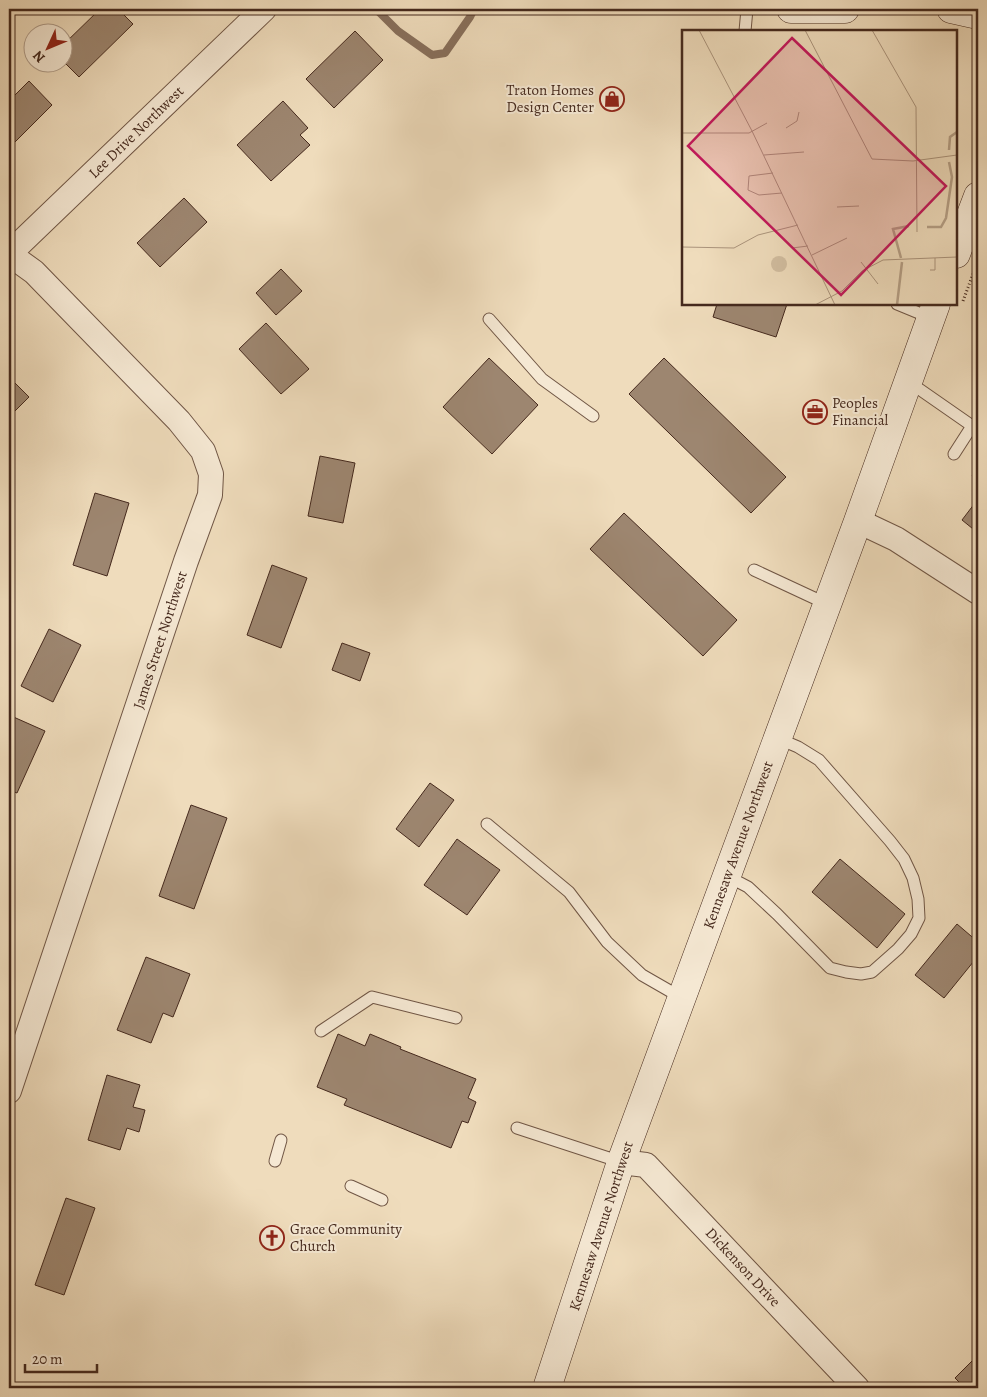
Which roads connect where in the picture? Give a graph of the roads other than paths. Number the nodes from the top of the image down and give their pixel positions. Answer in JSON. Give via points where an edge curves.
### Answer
{"nodes":[{"id":1,"x":264,"y":9,"type":"edge"},
{"id":2,"x":747,"y":9,"type":"edge"},
{"id":3,"x":791,"y":9,"type":"edge"},
{"id":4,"x":845,"y":9,"type":"edge"},
{"id":5,"x":951,"y":9,"type":"edge"},
{"id":6,"x":978,"y":15,"type":"edge"},
{"id":7,"x":745,"y":30,"type":"edge"},
{"id":8,"x":978,"y":196,"type":"edge"},
{"id":9,"x":957,"y":251,"type":"edge"},
{"id":10,"x":9,"y":254,"type":"edge"},
{"id":11,"x":902,"y":305,"type":"edge"},
{"id":12,"x":934,"y":311,"type":"edge"},
{"id":13,"x":489,"y":319,"type":"dead end"},
{"id":14,"x":909,"y":382,"type":"junction"},
{"id":15,"x":593,"y":416,"type":"dead end"},
{"id":16,"x":975,"y":428,"type":"edge"},
{"id":17,"x":954,"y":454,"type":"dead end"},
{"id":18,"x":858,"y":521,"type":"junction"},
{"id":19,"x":754,"y":570,"type":"dead end"},
{"id":20,"x":978,"y":592,"type":"edge"},
{"id":21,"x":827,"y":604,"type":"junction"},
{"id":22,"x":778,"y":738,"type":"junction"},
{"id":23,"x":487,"y":824,"type":"dead end"},
{"id":24,"x":727,"y":876,"type":"junction"},
{"id":25,"x":682,"y":998,"type":"junction"},
{"id":26,"x":456,"y":1018,"type":"dead end"},
{"id":27,"x":320,"y":1032,"type":"dead end"},
{"id":28,"x":9,"y":1091,"type":"edge"},
{"id":29,"x":517,"y":1128,"type":"dead end"},
{"id":30,"x":281,"y":1140,"type":"dead end"},
{"id":31,"x":275,"y":1161,"type":"dead end"},
{"id":32,"x":621,"y":1162,"type":"junction"},
{"id":33,"x":351,"y":1186,"type":"dead end"},
{"id":34,"x":382,"y":1200,"type":"dead end"},
{"id":35,"x":547,"y":1388,"type":"edge"},
{"id":36,"x":857,"y":1388,"type":"edge"}],
"edges":[{"from":1,"to":10,"type":"street","name":"Lee Drive Northwest"},
{"from":2,"to":7,"type":"lane"},
{"from":3,"to":4,"type":"street"},
{"from":5,"to":6,"type":"street"},
{"from":8,"to":9,"type":"street"},
{"from":10,"to":28,"type":"street","name":"James Street Northwest","via":[[34,272],[179,421],[203,451],[211,474],[210,495]]},
{"from":11,"to":12,"type":"lane"},
{"from":12,"to":14,"type":"street","name":"Kennesaw Avenue Northwest"},
{"from":13,"to":15,"type":"lane","via":[[542,379]]},
{"from":14,"to":16,"type":"lane"},
{"from":14,"to":18,"type":"street","name":"Kennesaw Avenue Northwest"},
{"from":16,"to":17,"type":"lane"},
{"from":18,"to":20,"type":"street","via":[[896,539]]},
{"from":18,"to":21,"type":"street","name":"Kennesaw Avenue Northwest"},
{"from":19,"to":21,"type":"lane"},
{"from":21,"to":22,"type":"street","name":"Kennesaw Avenue Northwest"},
{"from":22,"to":24,"type":"street","name":"Kennesaw Avenue Northwest"},
{"from":22,"to":24,"type":"lane","via":[[820,760],[890,841],[913,878],[919,918],[898,949],[872,972],[846,972],[830,968],[748,887]]},
{"from":23,"to":25,"type":"lane","via":[[569,892],[607,942],[642,975]]},
{"from":24,"to":25,"type":"street","name":"Kennesaw Avenue Northwest"},
{"from":25,"to":32,"type":"street","name":"Kennesaw Avenue Northwest"},
{"from":26,"to":27,"type":"lane","via":[[372,997]]},
{"from":29,"to":32,"type":"lane"},
{"from":30,"to":31,"type":"lane"},
{"from":32,"to":35,"type":"street","name":"Kennesaw Avenue Northwest"},
{"from":32,"to":36,"type":"street","name":"Dickenson Drive","via":[[646,1165]]},
{"from":33,"to":34,"type":"lane"}]}
